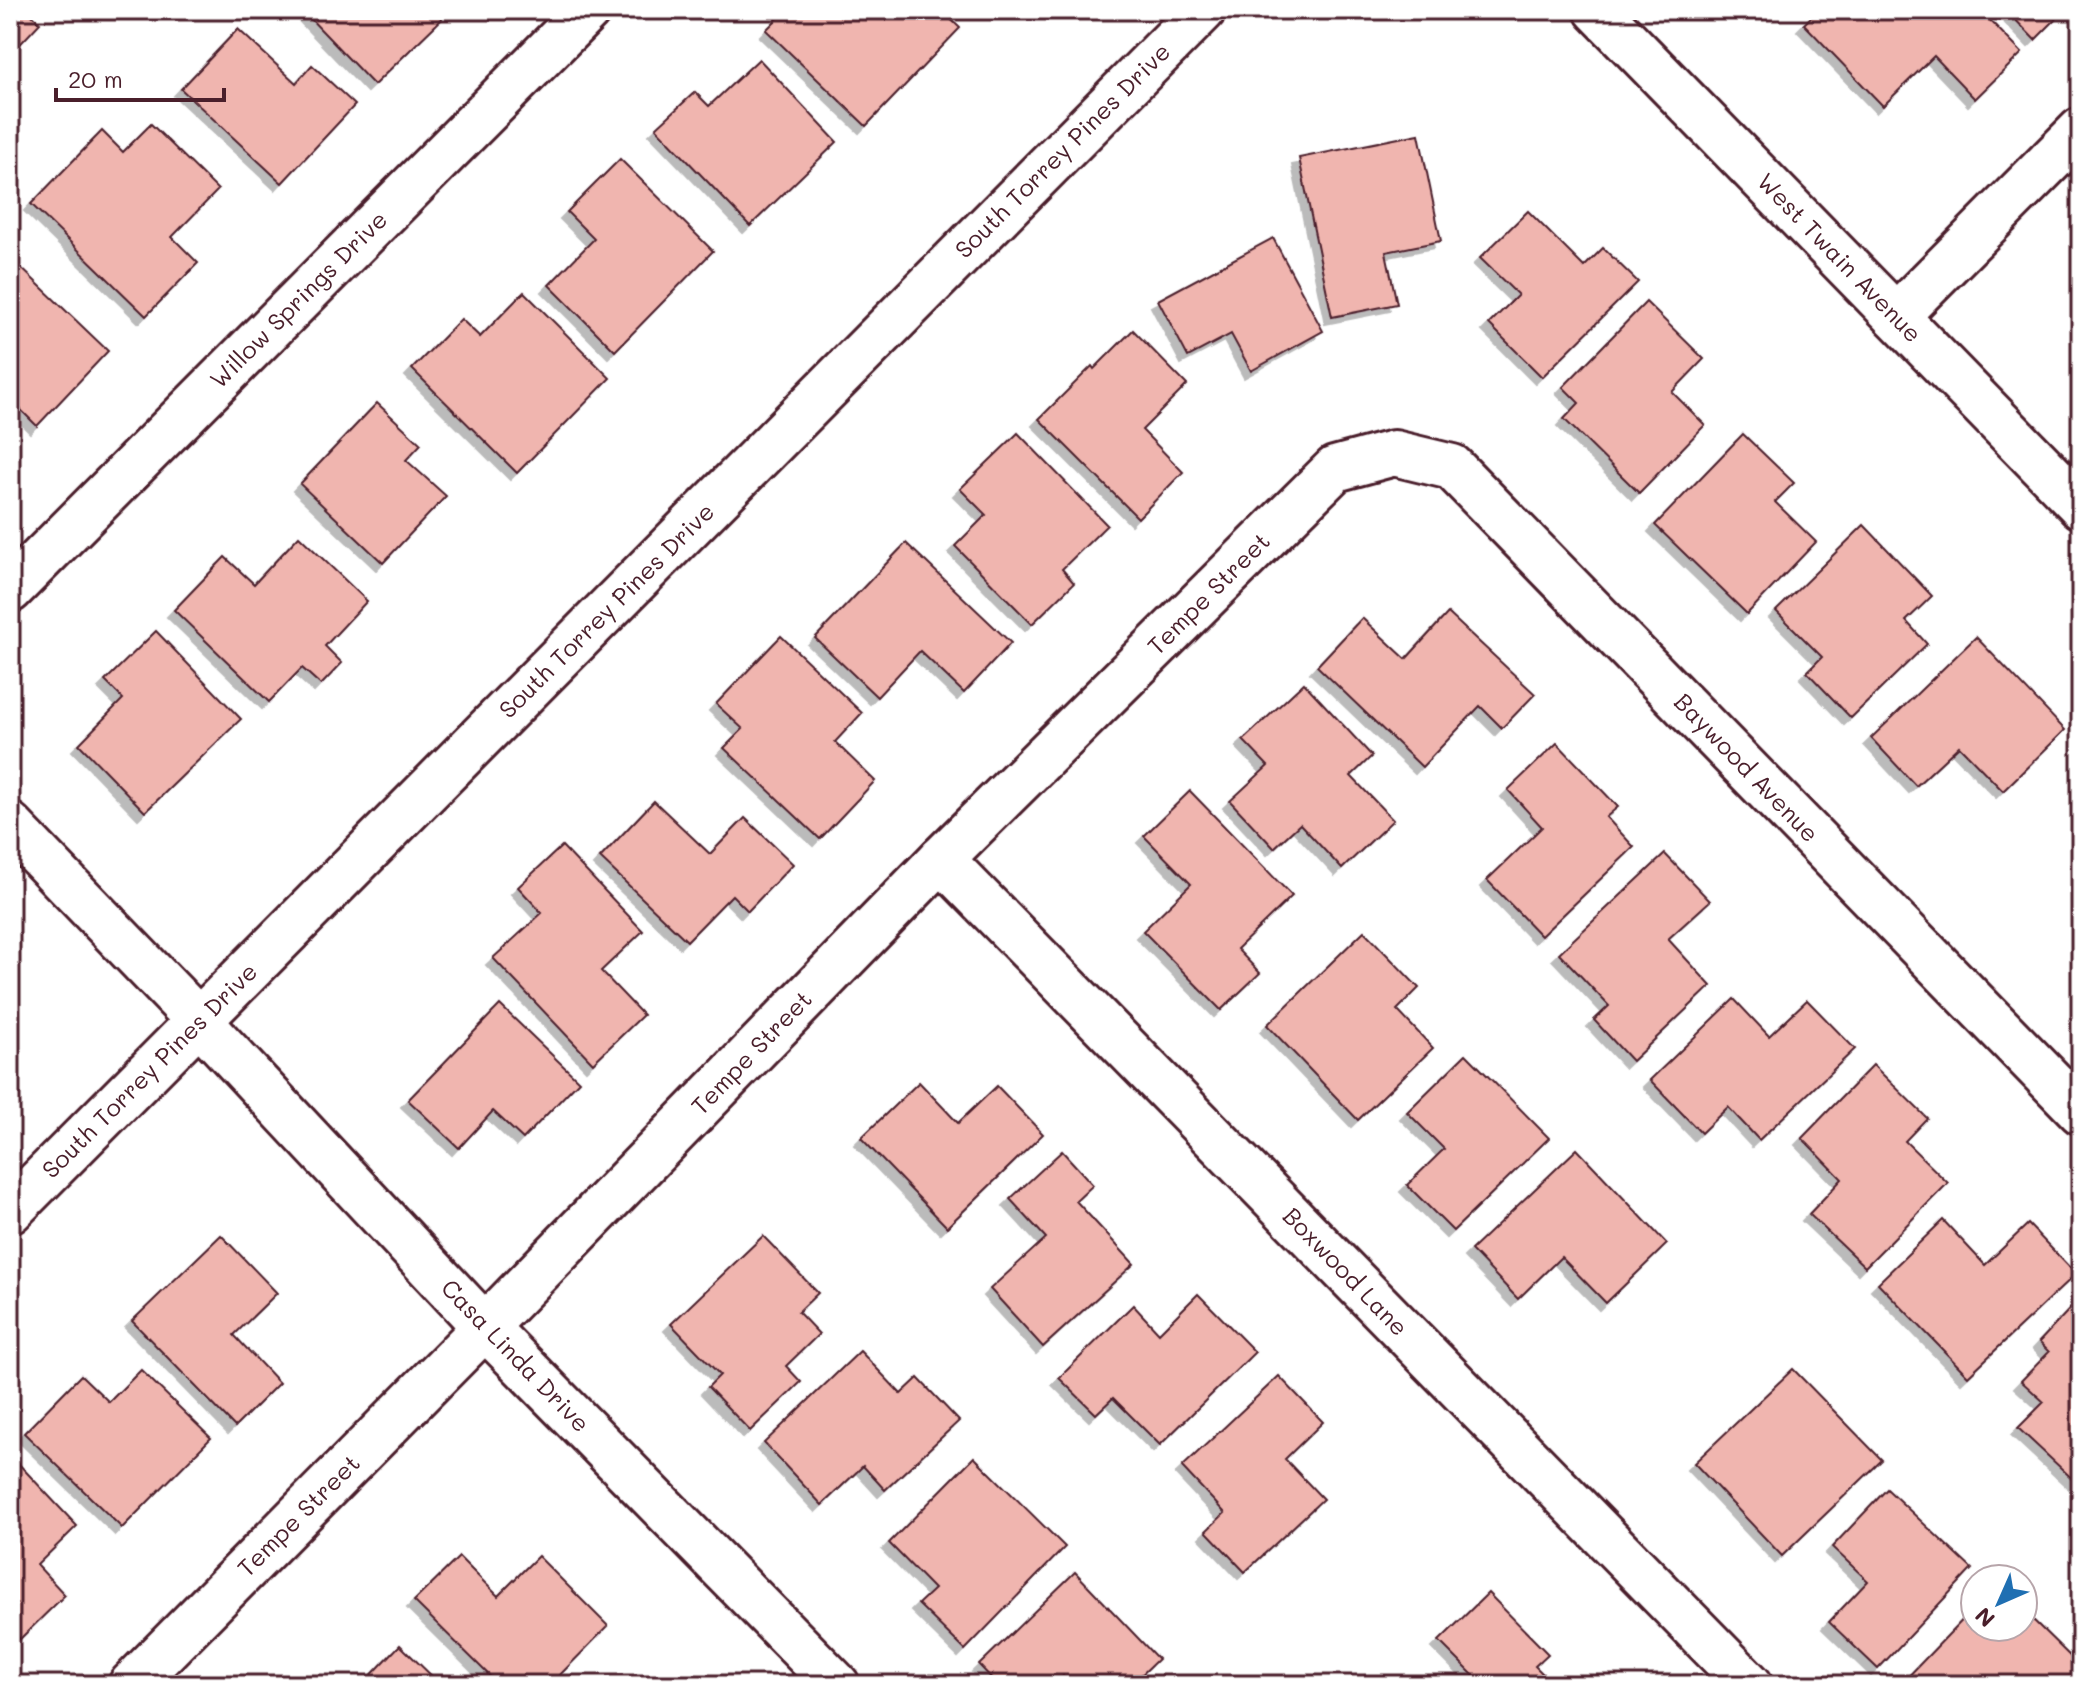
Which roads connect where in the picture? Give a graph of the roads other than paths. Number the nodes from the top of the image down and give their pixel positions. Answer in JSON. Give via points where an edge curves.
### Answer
{"nodes":[{"id":1,"x":588,"y":10,"type":"edge"},
{"id":2,"x":1203,"y":10,"type":"edge"},
{"id":3,"x":1597,"y":10,"type":"edge"},
{"id":4,"x":2081,"y":130,"type":"edge"},
{"id":5,"x":1896,"y":316,"type":"junction"},
{"id":6,"x":1394,"y":453,"type":"joint"},
{"id":7,"x":2081,"y":506,"type":"edge"},
{"id":8,"x":10,"y":590,"type":"edge"},
{"id":9,"x":10,"y":825,"type":"edge"},
{"id":10,"x":941,"y":859,"type":"junction"},
{"id":11,"x":200,"y":1022,"type":"junction"},
{"id":12,"x":2081,"y":1112,"type":"edge"},
{"id":13,"x":10,"y":1211,"type":"edge"},
{"id":14,"x":485,"y":1327,"type":"junction"},
{"id":15,"x":131,"y":1685,"type":"edge"},
{"id":16,"x":837,"y":1685,"type":"edge"},
{"id":17,"x":1750,"y":1685,"type":"edge"}],
"edges":[{"from":1,"to":8,"type":"street","name":"Willow Springs Drive"},
{"from":2,"to":11,"type":"street","name":"South Torrey Pines Drive"},
{"from":3,"to":5,"type":"street","name":"West Twain Avenue"},
{"from":4,"to":5,"type":"street"},
{"from":5,"to":7,"type":"street","name":"West Twain Avenue"},
{"from":6,"to":10,"type":"street","name":"Tempe Street","via":[[1335,469]]},
{"from":6,"to":12,"type":"street","name":"Baywood Avenue","via":[[1452,467]]},
{"from":9,"to":11,"type":"street","name":"Casa Linda Drive"},
{"from":10,"to":14,"type":"street","name":"Tempe Street"},
{"from":10,"to":17,"type":"street","name":"Boxwood Lane"},
{"from":11,"to":13,"type":"street","name":"South Torrey Pines Drive"},
{"from":11,"to":14,"type":"street","name":"Casa Linda Drive"},
{"from":14,"to":15,"type":"street","name":"Tempe Street"},
{"from":14,"to":16,"type":"street","name":"Casa Linda Drive"}]}
